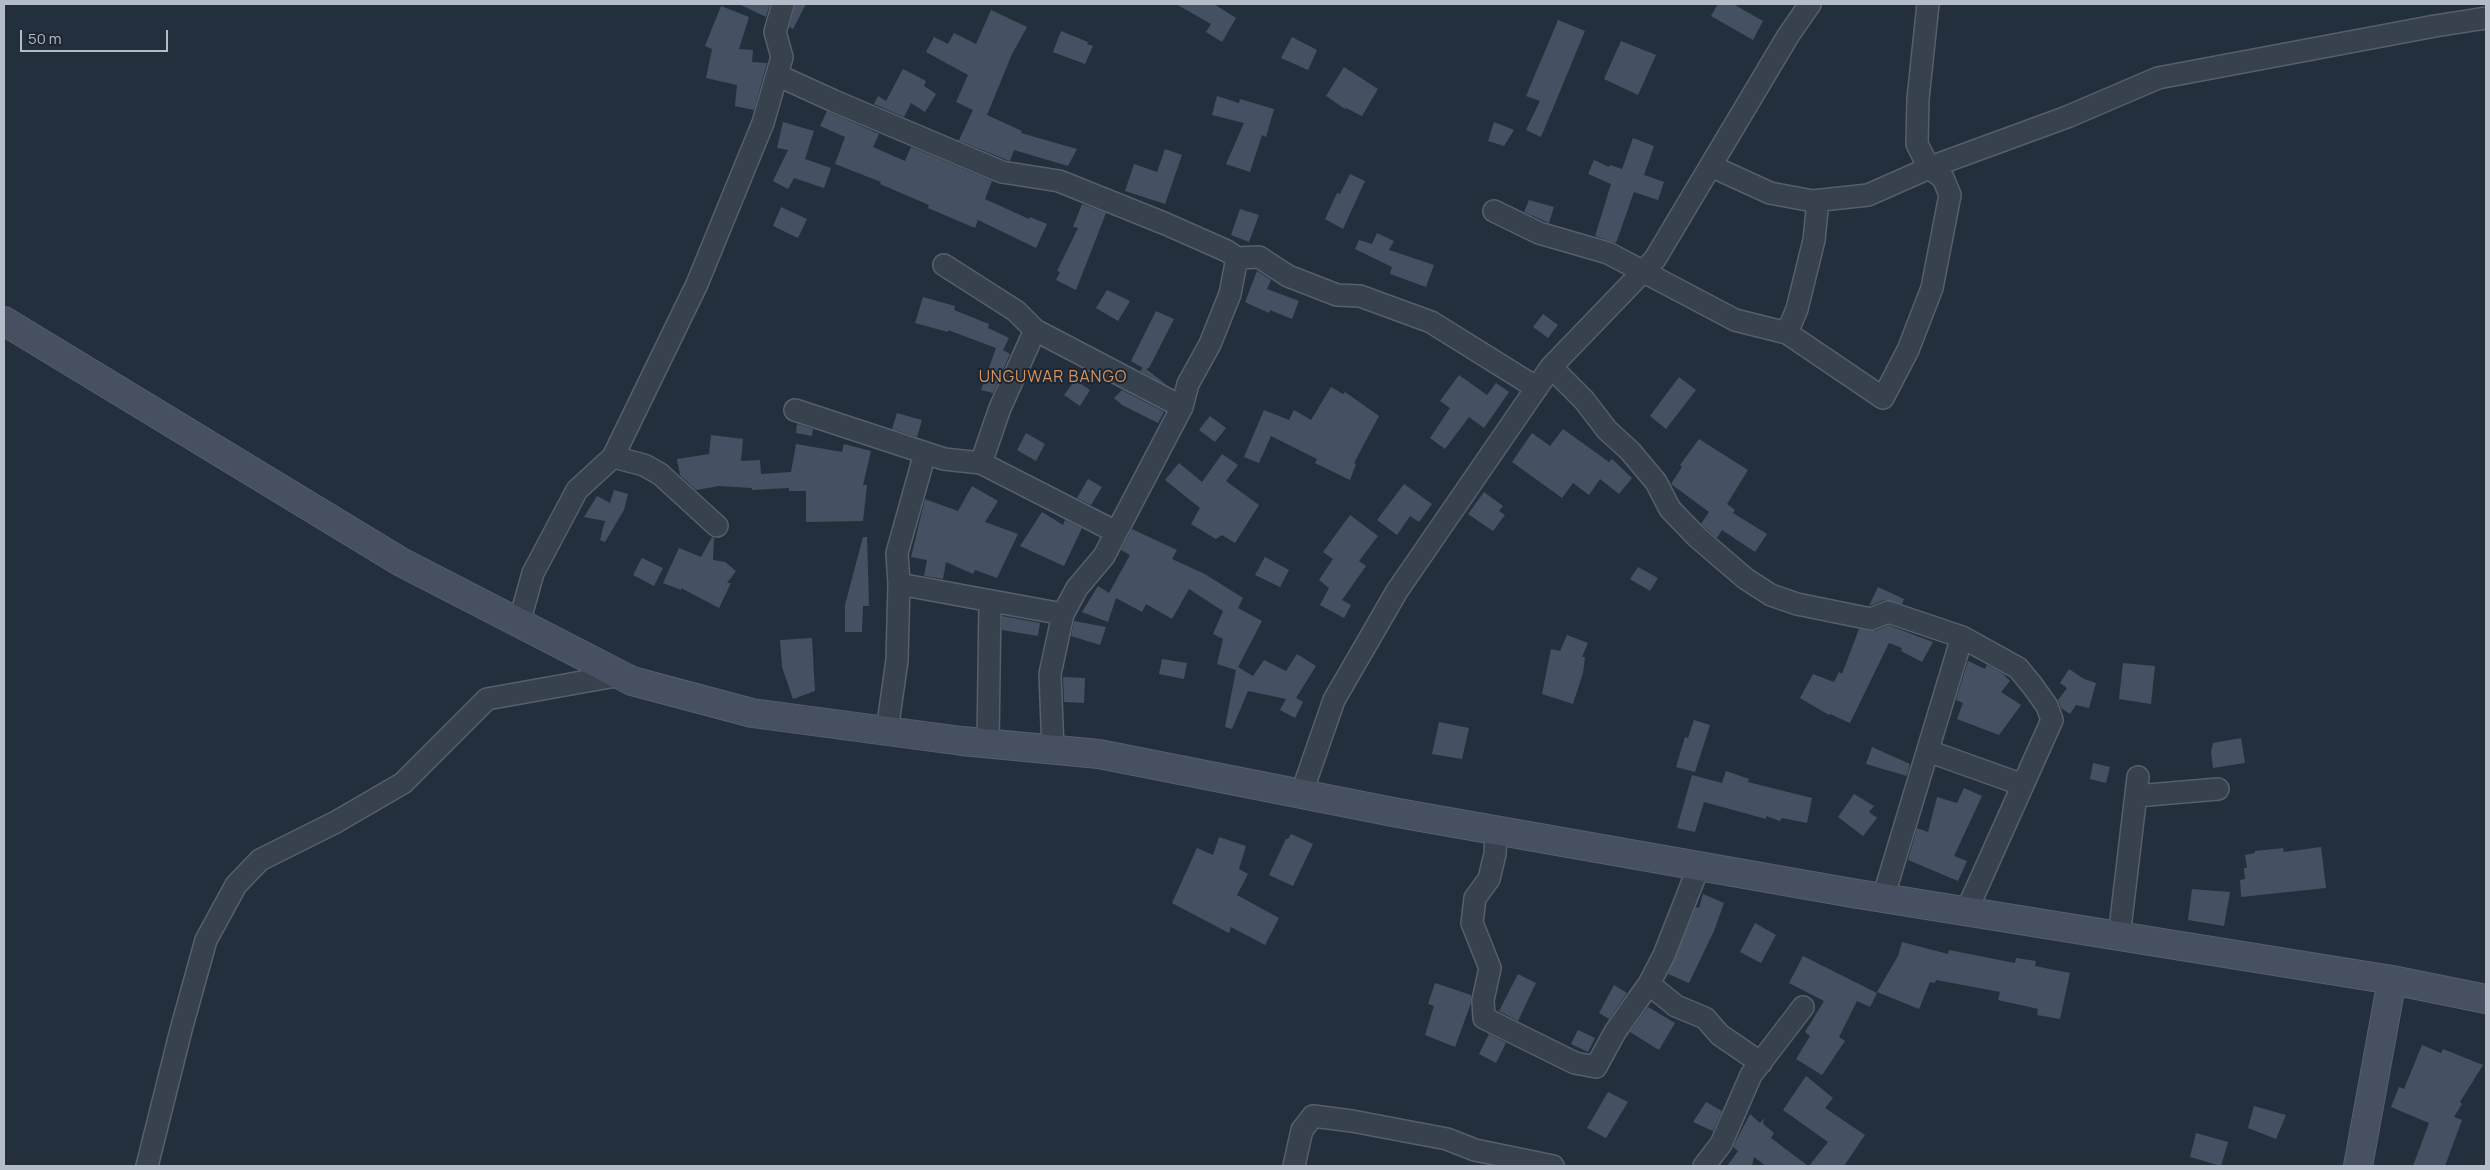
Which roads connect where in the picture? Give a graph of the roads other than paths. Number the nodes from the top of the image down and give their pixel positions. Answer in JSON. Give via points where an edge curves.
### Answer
{"nodes":[{"id":1,"x":783,"y":4,"type":"edge"},
{"id":2,"x":1810,"y":4,"type":"edge"},
{"id":3,"x":1928,"y":4,"type":"edge"},
{"id":4,"x":2486,"y":18,"type":"edge"},
{"id":5,"x":777,"y":75,"type":"junction"},
{"id":6,"x":1711,"y":166,"type":"junction"},
{"id":7,"x":1929,"y":168,"type":"junction"},
{"id":8,"x":1818,"y":201,"type":"junction"},
{"id":9,"x":1494,"y":211,"type":"dead end"},
{"id":10,"x":1237,"y":258,"type":"junction"},
{"id":11,"x":944,"y":265,"type":"dead end"},
{"id":12,"x":1643,"y":272,"type":"junction"},
{"id":13,"x":4,"y":321,"type":"edge"},
{"id":14,"x":1035,"y":330,"type":"junction"},
{"id":15,"x":1787,"y":333,"type":"junction"},
{"id":16,"x":1552,"y":367,"type":"junction"},
{"id":17,"x":1537,"y":388,"type":"junction"},
{"id":18,"x":1182,"y":407,"type":"junction"},
{"id":19,"x":795,"y":410,"type":"dead end"},
{"id":20,"x":925,"y":453,"type":"junction"},
{"id":21,"x":613,"y":457,"type":"junction"},
{"id":22,"x":981,"y":463,"type":"junction"},
{"id":23,"x":717,"y":526,"type":"dead end"},
{"id":24,"x":1116,"y":532,"type":"junction"},
{"id":25,"x":899,"y":584,"type":"junction"},
{"id":26,"x":990,"y":601,"type":"junction"},
{"id":27,"x":1063,"y":614,"type":"junction"},
{"id":28,"x":518,"y":622,"type":"junction"},
{"id":29,"x":1962,"y":637,"type":"junction"},
{"id":30,"x":621,"y":675,"type":"junction"},
{"id":31,"x":888,"y":731,"type":"junction"},
{"id":32,"x":988,"y":743,"type":"junction"},
{"id":33,"x":1053,"y":750,"type":"junction"},
{"id":34,"x":1928,"y":750,"type":"junction"},
{"id":35,"x":2023,"y":785,"type":"junction"},
{"id":36,"x":2218,"y":789,"type":"dead end"},
{"id":37,"x":1301,"y":795,"type":"junction"},
{"id":38,"x":1496,"y":830,"type":"junction"},
{"id":39,"x":1699,"y":866,"type":"junction"},
{"id":40,"x":1883,"y":898,"type":"junction"},
{"id":41,"x":1966,"y":912,"type":"junction"},
{"id":42,"x":2119,"y":937,"type":"junction"},
{"id":43,"x":2392,"y":980,"type":"junction"},
{"id":44,"x":1649,"y":984,"type":"junction"},
{"id":45,"x":2486,"y":1000,"type":"edge"},
{"id":46,"x":1803,"y":1007,"type":"dead end"},
{"id":47,"x":1761,"y":1062,"type":"junction"},
{"id":48,"x":147,"y":1166,"type":"edge"},
{"id":49,"x":1294,"y":1166,"type":"edge"},
{"id":50,"x":1553,"y":1166,"type":"edge"},
{"id":51,"x":1704,"y":1166,"type":"edge"},
{"id":52,"x":2358,"y":1166,"type":"edge"}],
"edges":[{"from":1,"to":5,"type":"street","via":[[775,32],[782,56]]},
{"from":2,"to":6,"type":"street"},
{"from":3,"to":7,"type":"street","via":[[1918,99],[1917,144]]},
{"from":4,"to":7,"type":"street","via":[[2158,78],[2066,117]]},
{"from":5,"to":10,"type":"street","via":[[1002,172],[1059,181],[1166,224]]},
{"from":5,"to":21,"type":"street","via":[[763,123],[697,284]]},
{"from":6,"to":8,"type":"street","via":[[1770,193]]},
{"from":6,"to":12,"type":"street","via":[[1655,259]]},
{"from":7,"to":8,"type":"street","via":[[1868,195]]},
{"from":7,"to":15,"type":"street","via":[[1943,178],[1950,195],[1932,288],[1908,350],[1883,398]]},
{"from":8,"to":15,"type":"street","via":[[1814,240],[1797,309]]},
{"from":9,"to":12,"type":"street","via":[[1540,233],[1608,253]]},
{"from":10,"to":17,"type":"street","via":[[1259,257],[1288,276],[1337,296],[1360,296],[1431,322]]},
{"from":10,"to":18,"type":"street","via":[[1230,294],[1210,344],[1188,384]]},
{"from":11,"to":14,"type":"street","via":[[1016,311]]},
{"from":12,"to":15,"type":"street","via":[[1735,320]]},
{"from":12,"to":16,"type":"street"},
{"from":13,"to":28,"type":"main road","via":[[401,562]]},
{"from":14,"to":18,"type":"street"},
{"from":14,"to":22,"type":"street","via":[[1000,408]]},
{"from":16,"to":17,"type":"street"},
{"from":16,"to":29,"type":"street","via":[[1656,482],[1670,509],[1746,579],[1771,595],[1797,604],[1871,619],[1888,612]]},
{"from":17,"to":37,"type":"street","via":[[1397,591],[1334,700]]},
{"from":18,"to":24,"type":"street"},
{"from":19,"to":20,"type":"street"},
{"from":20,"to":22,"type":"street","via":[[944,459]]},
{"from":20,"to":25,"type":"street","via":[[897,553]]},
{"from":21,"to":23,"type":"street","via":[[644,465],[660,474]]},
{"from":21,"to":28,"type":"street","via":[[577,490],[533,573]]},
{"from":22,"to":24,"type":"street"},
{"from":24,"to":27,"type":"street","via":[[1104,556],[1077,588]]},
{"from":25,"to":26,"type":"street"},
{"from":25,"to":31,"type":"street","via":[[896,660]]},
{"from":26,"to":27,"type":"street"},
{"from":26,"to":32,"type":"street"},
{"from":27,"to":33,"type":"street","via":[[1050,674]]},
{"from":28,"to":30,"type":"main road"},
{"from":29,"to":34,"type":"street"},
{"from":29,"to":35,"type":"street","via":[[2018,668],[2047,706],[2052,720]]},
{"from":30,"to":31,"type":"main road","via":[[632,681],[752,713]]},
{"from":30,"to":48,"type":"street","via":[[487,699],[403,783],[336,822],[260,860],[236,884],[206,940]]},
{"from":31,"to":32,"type":"main road"},
{"from":32,"to":33,"type":"main road"},
{"from":33,"to":37,"type":"main road","via":[[1099,754]]},
{"from":34,"to":35,"type":"street"},
{"from":34,"to":40,"type":"street"},
{"from":35,"to":41,"type":"street"},
{"from":36,"to":42,"type":"street","via":[[2137,787]]},
{"from":37,"to":38,"type":"main road"},
{"from":38,"to":39,"type":"main road"},
{"from":38,"to":44,"type":"street","via":[[1489,879],[1475,898],[1472,923],[1490,968],[1483,1000],[1484,1018],[1575,1063],[1596,1067],[1615,1032]]},
{"from":39,"to":40,"type":"main road"},
{"from":39,"to":44,"type":"street"},
{"from":40,"to":41,"type":"main road"},
{"from":41,"to":42,"type":"main road"},
{"from":42,"to":43,"type":"main road"},
{"from":43,"to":45,"type":"main road"},
{"from":43,"to":52,"type":"main road"},
{"from":44,"to":47,"type":"street","via":[[1676,1006],[1705,1018],[1720,1035]]},
{"from":46,"to":47,"type":"street"},
{"from":47,"to":51,"type":"street","via":[[1751,1075],[1721,1144]]},
{"from":49,"to":50,"type":"street","via":[[1302,1130],[1313,1116],[1446,1138],[1475,1150]]}]}
